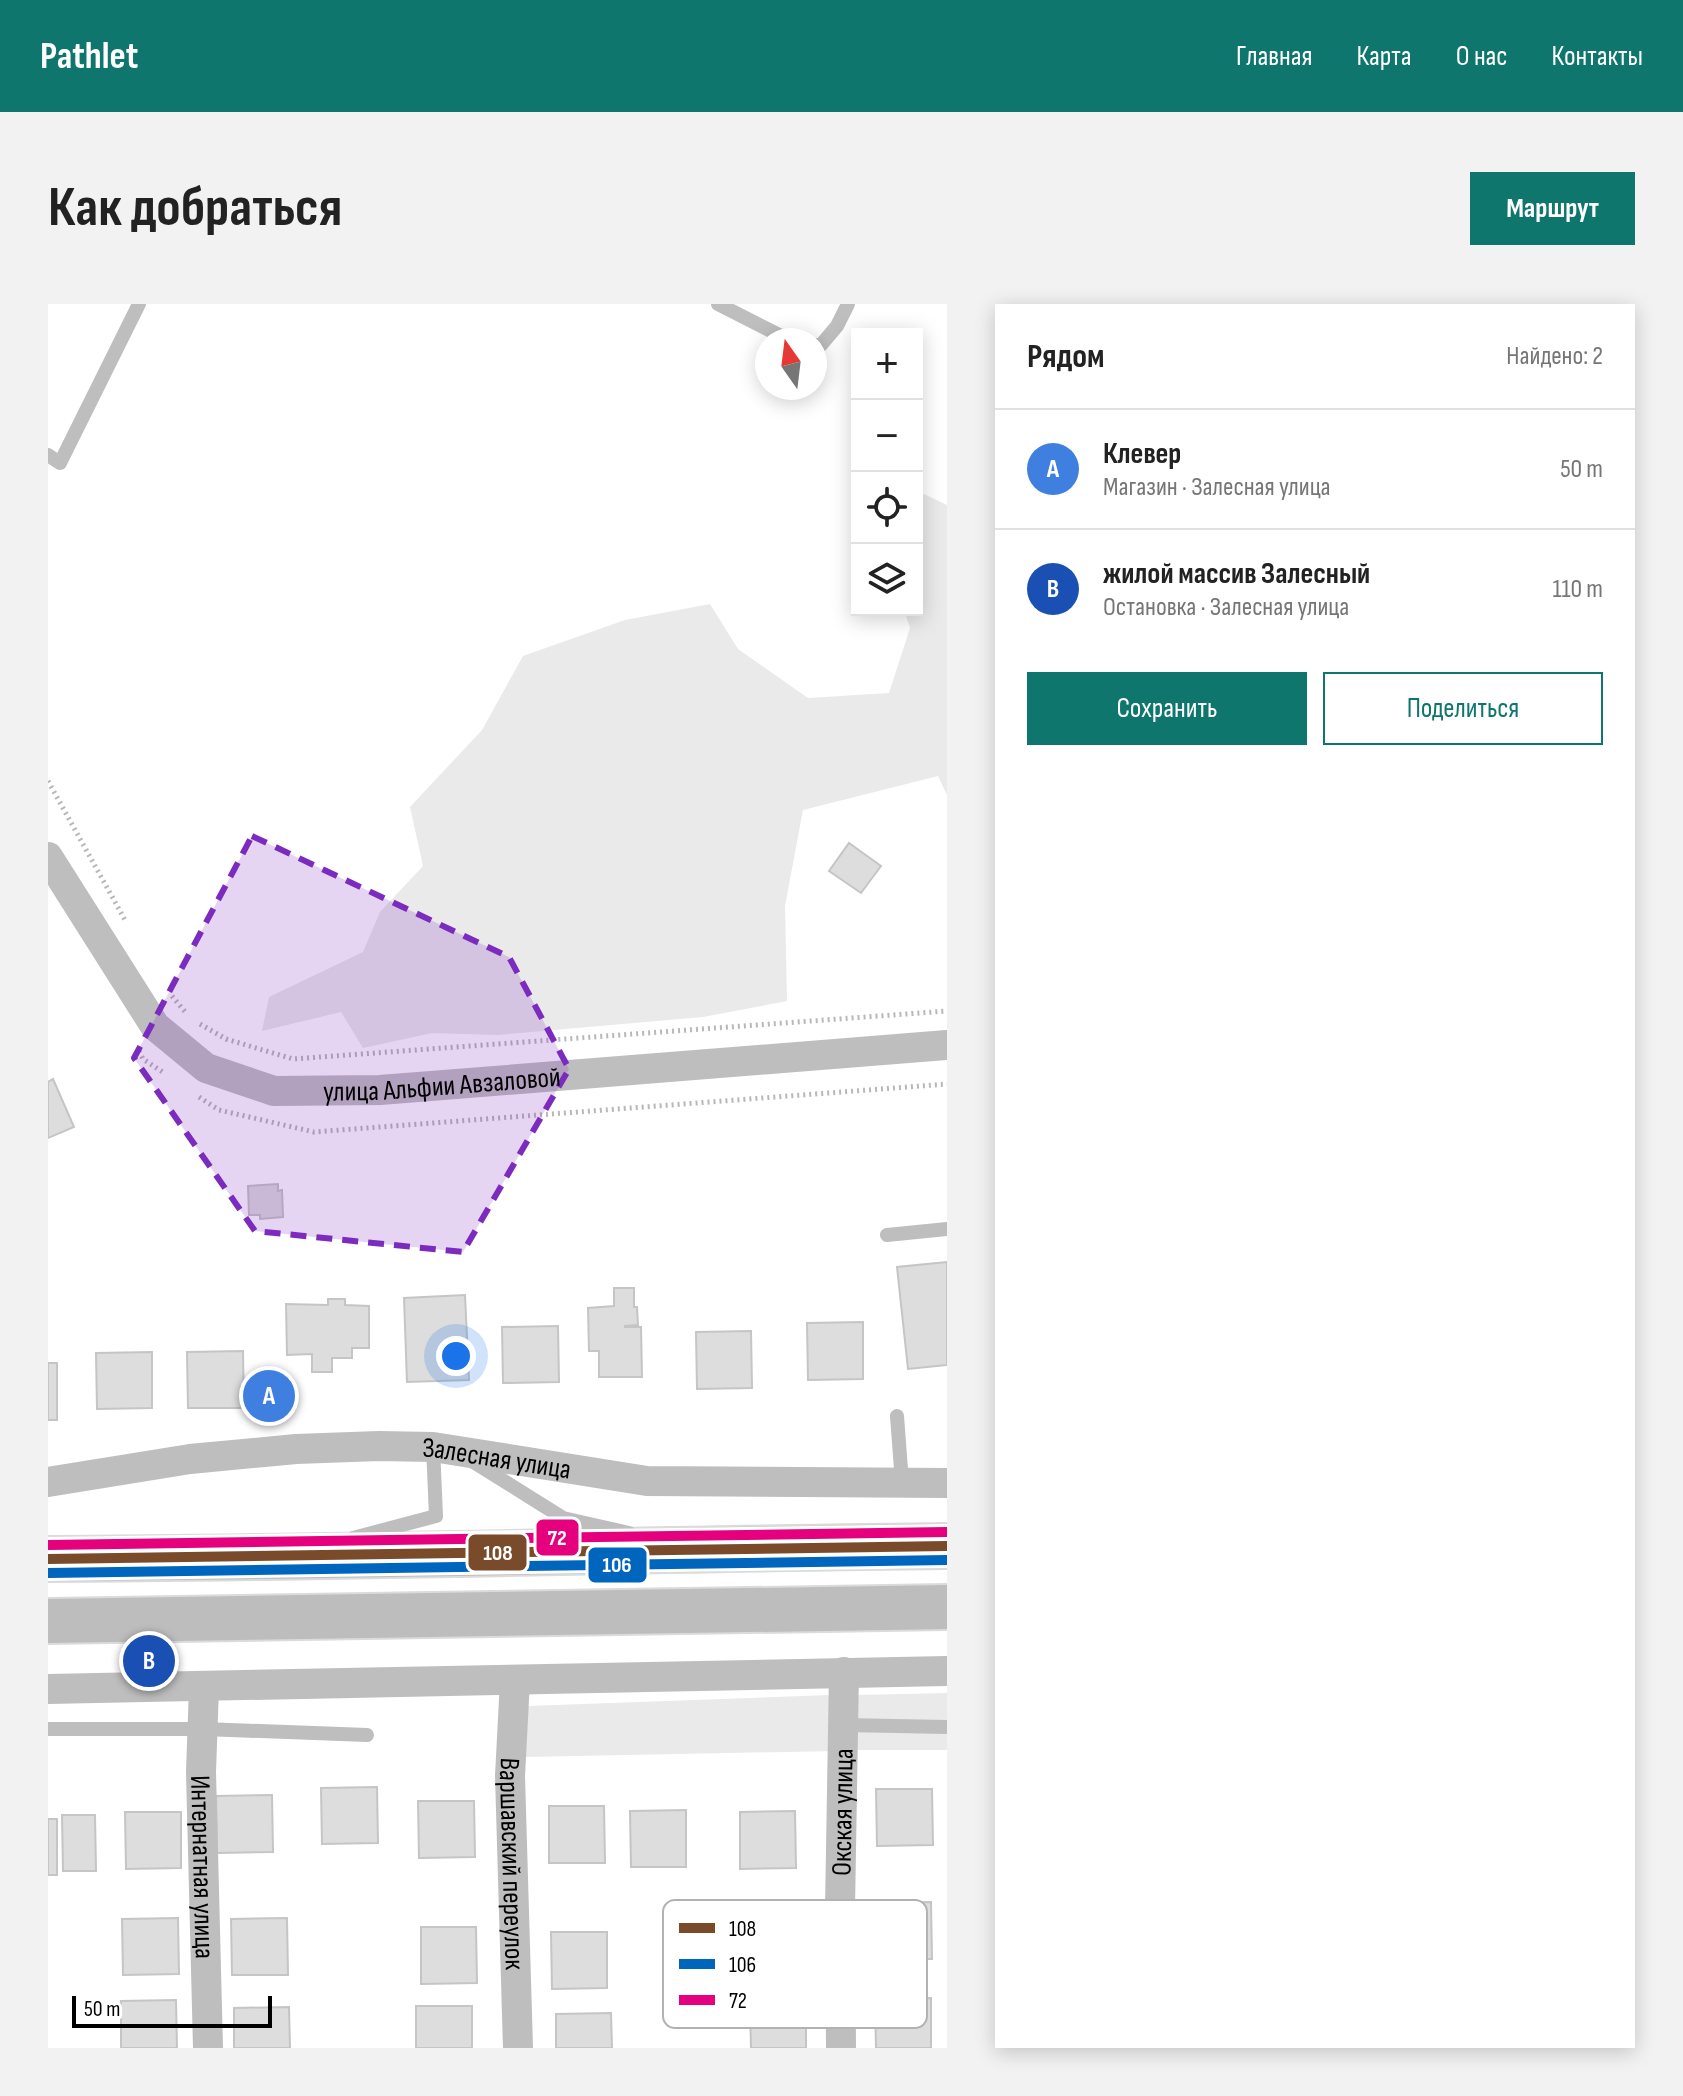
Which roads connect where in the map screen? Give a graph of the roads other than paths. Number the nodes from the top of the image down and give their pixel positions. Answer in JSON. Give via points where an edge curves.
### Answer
{"nodes":[{"id":1,"x":139,"y":304,"type":"edge"},
{"id":2,"x":718,"y":304,"type":"edge"},
{"id":3,"x":848,"y":304,"type":"edge"},
{"id":4,"x":765,"y":328,"type":"edge"},
{"id":5,"x":827,"y":338,"type":"edge"},
{"id":6,"x":48,"y":455,"type":"edge"},
{"id":7,"x":48,"y":857,"type":"edge"},
{"id":8,"x":947,"y":1045,"type":"edge"},
{"id":9,"x":947,"y":1229,"type":"edge"},
{"id":10,"x":887,"y":1235,"type":"dead end"},
{"id":11,"x":897,"y":1416,"type":"dead end"},
{"id":12,"x":444,"y":1449,"type":"junction"},
{"id":13,"x":48,"y":1482,"type":"edge"},
{"id":14,"x":902,"y":1483,"type":"junction"},
{"id":15,"x":947,"y":1483,"type":"edge"},
{"id":16,"x":947,"y":1546,"type":"edge"},
{"id":17,"x":695,"y":1549,"type":"junction"},
{"id":18,"x":48,"y":1559,"type":"edge"},
{"id":19,"x":278,"y":1559,"type":"junction"},
{"id":20,"x":947,"y":1607,"type":"edge"},
{"id":21,"x":48,"y":1621,"type":"edge"},
{"id":22,"x":947,"y":1671,"type":"edge"},
{"id":23,"x":844,"y":1672,"type":"junction"},
{"id":24,"x":515,"y":1680,"type":"junction"},
{"id":25,"x":204,"y":1687,"type":"junction"},
{"id":26,"x":48,"y":1689,"type":"edge"},
{"id":27,"x":844,"y":1725,"type":"junction"},
{"id":28,"x":947,"y":1727,"type":"edge"},
{"id":29,"x":48,"y":1729,"type":"edge"},
{"id":30,"x":203,"y":1729,"type":"junction"},
{"id":31,"x":367,"y":1735,"type":"dead end"},
{"id":32,"x":840,"y":1900,"type":"edge"},
{"id":33,"x":841,"y":2028,"type":"edge"},
{"id":34,"x":208,"y":2048,"type":"edge"},
{"id":35,"x":518,"y":2048,"type":"edge"},
{"id":36,"x":841,"y":2048,"type":"edge"}],
"edges":[{"from":1,"to":6,"type":"lane","via":[[60,463]]},
{"from":2,"to":4,"type":"lane"},
{"from":3,"to":5,"type":"lane"},
{"from":7,"to":8,"type":"street","name":"улица Альфии Авзаловой","via":[[155,1026],[206,1068],[274,1091],[380,1090]]},
{"from":9,"to":10,"type":"lane"},
{"from":11,"to":14,"type":"lane"},
{"from":12,"to":13,"type":"street","name":"Залесная улица","via":[[296,1449],[190,1459]]},
{"from":12,"to":14,"type":"street","name":"Залесная улица","via":[[647,1481]]},
{"from":12,"to":17,"type":"lane","via":[[563,1518]]},
{"from":12,"to":19,"type":"lane","via":[[436,1516]]},
{"from":14,"to":15,"type":"street","name":"Залесная улица"},
{"from":16,"to":17,"type":"main road"},
{"from":17,"to":19,"type":"main road"},
{"from":18,"to":19,"type":"main road"},
{"from":20,"to":21,"type":"main road"},
{"from":22,"to":23,"type":"street"},
{"from":23,"to":24,"type":"street"},
{"from":23,"to":27,"type":"street","name":"Окская улица"},
{"from":24,"to":25,"type":"street"},
{"from":24,"to":35,"type":"street","name":"Варшавский переулок","via":[[510,1776]]},
{"from":25,"to":26,"type":"street"},
{"from":25,"to":30,"type":"street","name":"Интернатная улица"},
{"from":27,"to":28,"type":"lane"},
{"from":27,"to":32,"type":"street","name":"Окская улица"},
{"from":29,"to":30,"type":"lane"},
{"from":30,"to":31,"type":"lane"},
{"from":30,"to":34,"type":"street","name":"Интернатная улица"},
{"from":33,"to":36,"type":"street","name":"Окская улица"}]}
